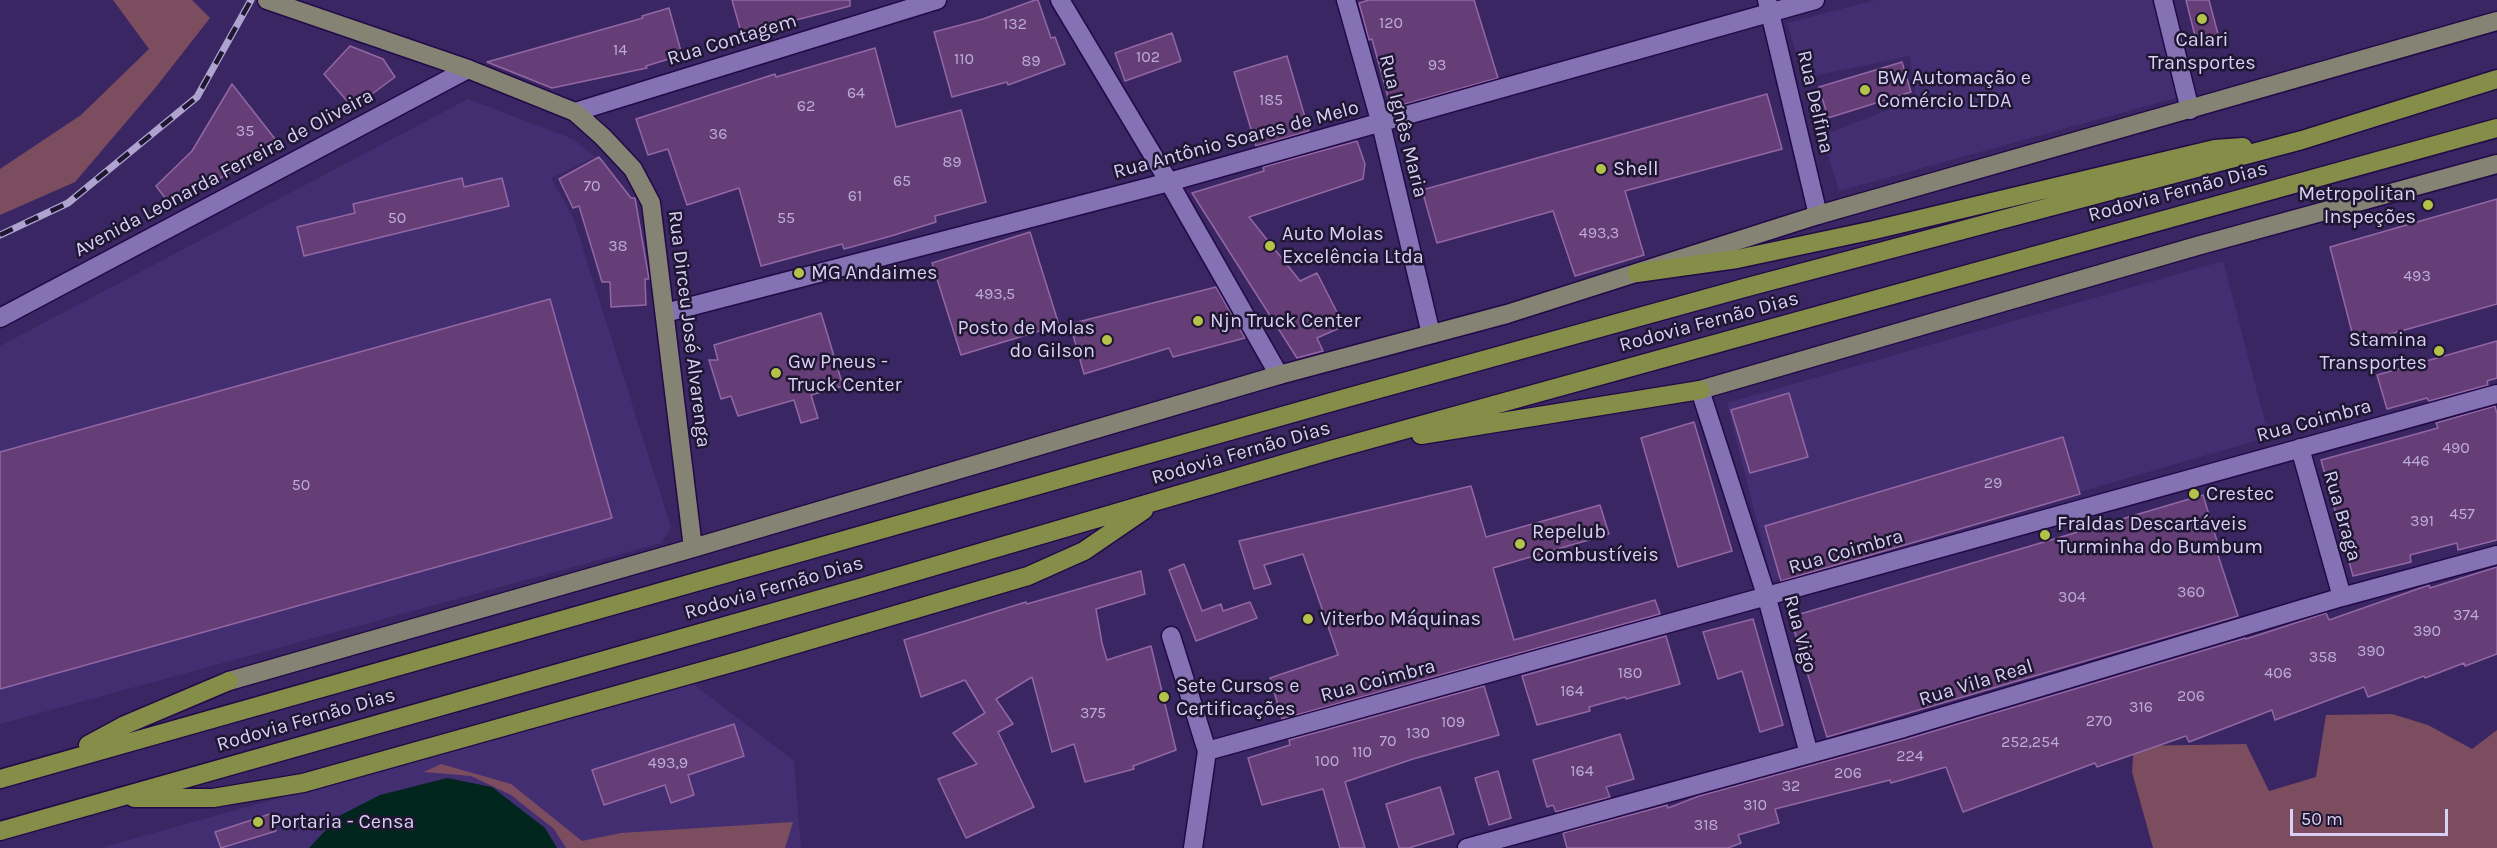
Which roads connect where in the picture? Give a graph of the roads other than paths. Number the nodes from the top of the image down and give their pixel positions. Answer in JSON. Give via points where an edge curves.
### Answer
{"nodes":[{"id":1,"x":267,"y":0,"type":"edge"},
{"id":2,"x":937,"y":0,"type":"edge"},
{"id":3,"x":1060,"y":0,"type":"edge"},
{"id":4,"x":1346,"y":0,"type":"edge"},
{"id":5,"x":1815,"y":0,"type":"edge"},
{"id":6,"x":2163,"y":0,"type":"edge"},
{"id":7,"x":301,"y":5,"type":"edge"},
{"id":8,"x":1769,"y":6,"type":"edge"},
{"id":9,"x":2497,"y":21,"type":"edge"},
{"id":10,"x":468,"y":69,"type":"junction"},
{"id":11,"x":2497,"y":79,"type":"edge"},
{"id":12,"x":2190,"y":110,"type":"junction"},
{"id":13,"x":575,"y":112,"type":"junction"},
{"id":14,"x":1381,"y":124,"type":"junction"},
{"id":15,"x":2497,"y":128,"type":"edge"},
{"id":16,"x":2302,"y":140,"type":"junction"},
{"id":17,"x":2497,"y":164,"type":"edge"},
{"id":18,"x":1169,"y":182,"type":"junction"},
{"id":19,"x":1818,"y":215,"type":"junction"},
{"id":20,"x":1637,"y":273,"type":"junction"},
{"id":21,"x":665,"y":313,"type":"junction"},
{"id":22,"x":0,"y":318,"type":"edge"},
{"id":23,"x":1431,"y":334,"type":"junction"},
{"id":24,"x":1279,"y":375,"type":"junction"},
{"id":25,"x":1700,"y":390,"type":"junction"},
{"id":26,"x":2497,"y":394,"type":"edge"},
{"id":27,"x":2300,"y":448,"type":"junction"},
{"id":28,"x":1331,"y":450,"type":"junction"},
{"id":29,"x":1157,"y":501,"type":"junction"},
{"id":30,"x":693,"y":548,"type":"junction"},
{"id":31,"x":2497,"y":555,"type":"edge"},
{"id":32,"x":2342,"y":597,"type":"junction"},
{"id":33,"x":1767,"y":598,"type":"junction"},
{"id":34,"x":1171,"y":636,"type":"dead end"},
{"id":35,"x":228,"y":681,"type":"joint"},
{"id":36,"x":1208,"y":751,"type":"junction"},
{"id":37,"x":1809,"y":754,"type":"junction"},
{"id":38,"x":72,"y":758,"type":"junction"},
{"id":39,"x":0,"y":777,"type":"edge"},
{"id":40,"x":111,"y":798,"type":"junction"},
{"id":41,"x":48,"y":817,"type":"junction"},
{"id":42,"x":0,"y":831,"type":"edge"},
{"id":43,"x":0,"y":838,"type":"edge"},
{"id":44,"x":1192,"y":848,"type":"edge"},
{"id":45,"x":1467,"y":848,"type":"edge"}],
"edges":[{"from":1,"to":7,"type":"main road","name":"Rua Dirceu José Alvarenga"},
{"from":2,"to":13,"type":"street","name":"Rua Contagem"},
{"from":3,"to":18,"type":"street"},
{"from":4,"to":14,"type":"street","name":"Rua Ignês Maria"},
{"from":5,"to":8,"type":"street","name":"Rua Antônio Soares de Melo"},
{"from":6,"to":12,"type":"street"},
{"from":7,"to":10,"type":"main road","name":"Rua Dirceu José Alvarenga"},
{"from":8,"to":14,"type":"street","name":"Rua Antônio Soares de Melo"},
{"from":8,"to":19,"type":"street","name":"Rua Delfina"},
{"from":9,"to":12,"type":"main road"},
{"from":10,"to":13,"type":"main road","name":"Rua Dirceu José Alvarenga"},
{"from":10,"to":22,"type":"street","name":"Avenida Leonarda Ferreira de Oliveira"},
{"from":11,"to":16,"type":"highway","name":"Rodovia Fernão Dias"},
{"from":12,"to":19,"type":"main road"},
{"from":13,"to":21,"type":"main road","name":"Rua Dirceu José Alvarenga","via":[[633,169],[651,203]]},
{"from":14,"to":18,"type":"street","name":"Rua Antônio Soares de Melo"},
{"from":14,"to":23,"type":"street","name":"Rua Ignês Maria"},
{"from":15,"to":28,"type":"highway","name":"Rodovia Fernão Dias"},
{"from":16,"to":20,"type":"highway","via":[[2215,149],[1874,230],[1737,259]]},
{"from":16,"to":38,"type":"highway","name":"Rodovia Fernão Dias","via":[[1414,379]]},
{"from":17,"to":25,"type":"main road"},
{"from":18,"to":21,"type":"street","name":"Rua Antônio Soares de Melo"},
{"from":18,"to":24,"type":"street"},
{"from":19,"to":20,"type":"main road"},
{"from":20,"to":23,"type":"main road"},
{"from":21,"to":30,"type":"main road","name":"Rua Dirceu José Alvarenga"},
{"from":23,"to":24,"type":"main road"},
{"from":24,"to":30,"type":"main road"},
{"from":25,"to":28,"type":"highway"},
{"from":25,"to":33,"type":"street","name":"Rua Vigo"},
{"from":26,"to":27,"type":"street","name":"Rua Coimbra"},
{"from":27,"to":32,"type":"street","name":"Rua Braga"},
{"from":27,"to":33,"type":"street","name":"Rua Coimbra"},
{"from":28,"to":29,"type":"highway","name":"Rodovia Fernão Dias"},
{"from":29,"to":40,"type":"highway","name":"Rodovia Fernão Dias"},
{"from":29,"to":40,"type":"highway","via":[[1084,551],[1028,576],[742,660],[303,783],[213,798]]},
{"from":30,"to":35,"type":"main road"},
{"from":31,"to":32,"type":"street","name":"Rua Vila Real"},
{"from":32,"to":37,"type":"street","name":"Rua Vila Real"},
{"from":33,"to":36,"type":"street","name":"Rua Coimbra"},
{"from":33,"to":37,"type":"street","name":"Rua Vigo"},
{"from":34,"to":36,"type":"street"},
{"from":35,"to":38,"type":"highway","via":[[125,725]]},
{"from":36,"to":44,"type":"street"},
{"from":37,"to":45,"type":"street","name":"Rua Vila Real"},
{"from":38,"to":39,"type":"highway","name":"Rodovia Fernão Dias"},
{"from":40,"to":41,"type":"highway","name":"Rodovia Fernão Dias"},
{"from":41,"to":42,"type":"highway","name":"Rodovia Fernão Dias"},
{"from":41,"to":43,"type":"highway"}]}
